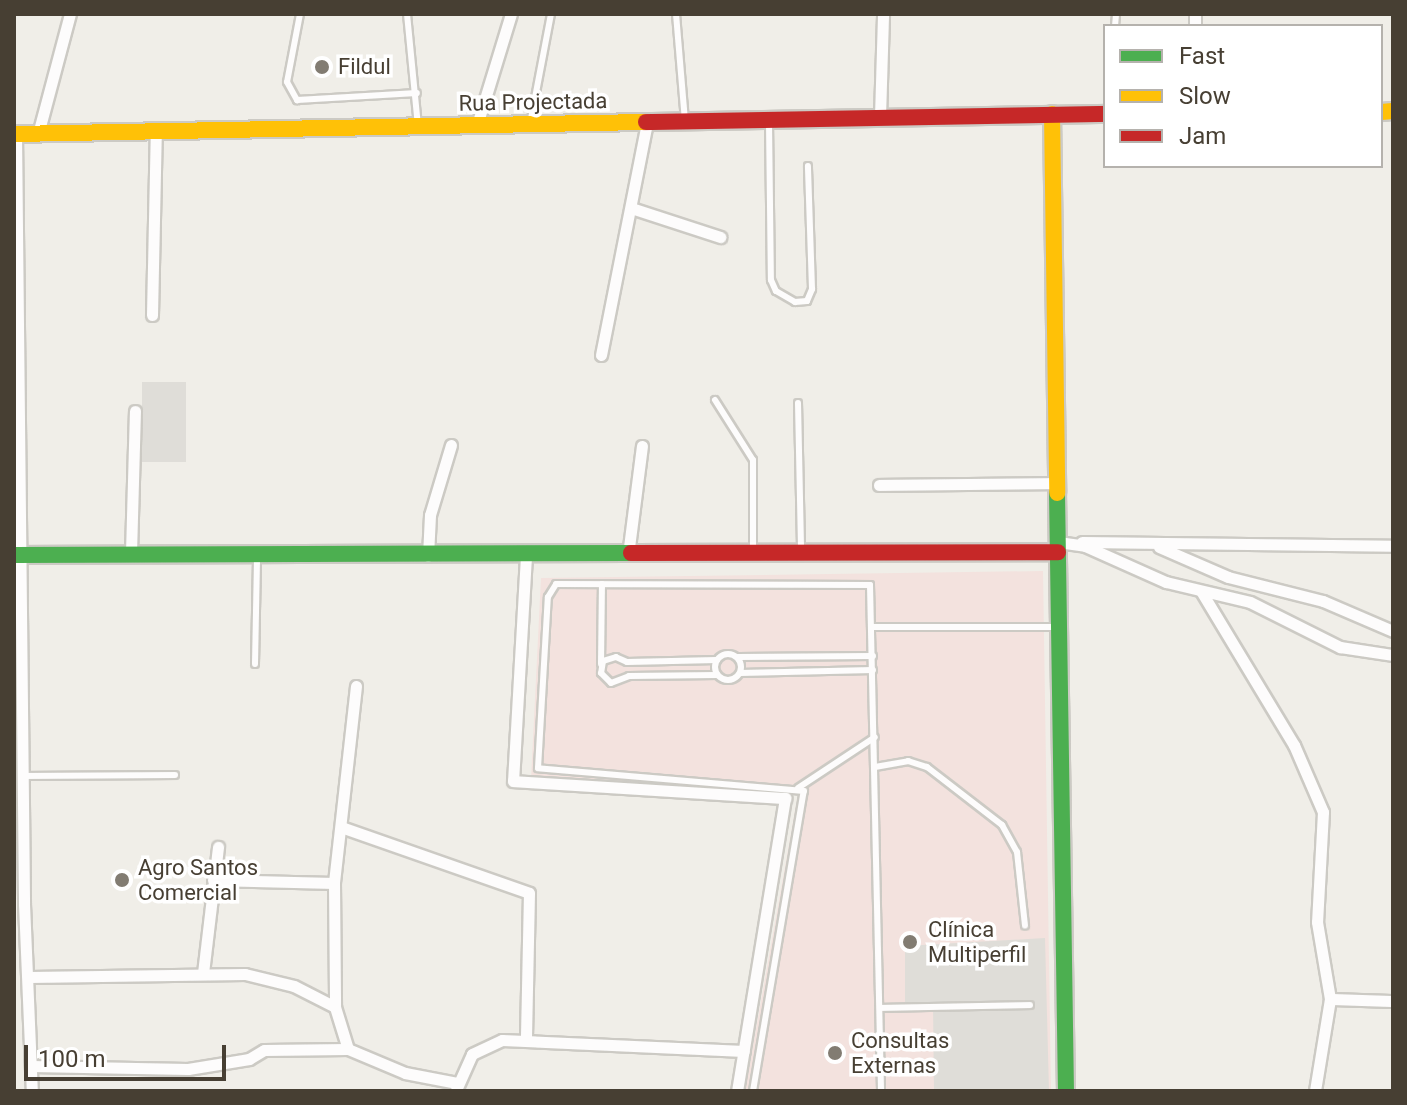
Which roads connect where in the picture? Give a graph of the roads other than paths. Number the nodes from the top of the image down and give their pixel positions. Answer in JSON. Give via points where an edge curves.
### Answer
{"nodes":[{"id":1,"x":70,"y":14,"type":"edge"},
{"id":2,"x":300,"y":14,"type":"edge"},
{"id":3,"x":407,"y":14,"type":"edge"},
{"id":4,"x":511,"y":14,"type":"edge"},
{"id":5,"x":551,"y":14,"type":"edge"},
{"id":6,"x":676,"y":14,"type":"edge"},
{"id":7,"x":883,"y":14,"type":"edge"},
{"id":8,"x":417,"y":93,"type":"junction"},
{"id":9,"x":1052,"y":114,"type":"junction"},
{"id":10,"x":1103,"y":114,"type":"edge"},
{"id":11,"x":880,"y":117,"type":"junction"},
{"id":12,"x":769,"y":120,"type":"junction"},
{"id":13,"x":685,"y":121,"type":"junction"},
{"id":14,"x":647,"y":122,"type":"junction"},
{"id":15,"x":530,"y":124,"type":"junction"},
{"id":16,"x":477,"y":125,"type":"junction"},
{"id":17,"x":418,"y":126,"type":"junction"},
{"id":18,"x":156,"y":128,"type":"junction"},
{"id":19,"x":15,"y":134,"type":"edge"},
{"id":20,"x":38,"y":134,"type":"junction"},
{"id":21,"x":808,"y":166,"type":"dead end"},
{"id":22,"x":631,"y":208,"type":"junction"},
{"id":23,"x":15,"y":228,"type":"edge"},
{"id":24,"x":720,"y":237,"type":"dead end"},
{"id":25,"x":152,"y":315,"type":"dead end"},
{"id":26,"x":601,"y":355,"type":"dead end"},
{"id":27,"x":715,"y":400,"type":"dead end"},
{"id":28,"x":798,"y":403,"type":"dead end"},
{"id":29,"x":135,"y":411,"type":"dead end"},
{"id":30,"x":451,"y":445,"type":"dead end"},
{"id":31,"x":642,"y":446,"type":"dead end"},
{"id":32,"x":17,"y":468,"type":"edge"},
{"id":33,"x":1057,"y":483,"type":"junction"},
{"id":34,"x":879,"y":485,"type":"dead end"},
{"id":35,"x":1139,"y":543,"type":"junction"},
{"id":36,"x":1393,"y":546,"type":"edge"},
{"id":37,"x":1058,"y":547,"type":"junction"},
{"id":38,"x":257,"y":552,"type":"junction"},
{"id":39,"x":753,"y":552,"type":"junction"},
{"id":40,"x":801,"y":552,"type":"junction"},
{"id":41,"x":131,"y":553,"type":"junction"},
{"id":42,"x":18,"y":555,"type":"edge"},
{"id":43,"x":628,"y":555,"type":"junction"},
{"id":44,"x":428,"y":556,"type":"junction"},
{"id":45,"x":526,"y":556,"type":"junction"},
{"id":46,"x":602,"y":584,"type":"junction"},
{"id":47,"x":1201,"y":591,"type":"junction"},
{"id":48,"x":872,"y":627,"type":"junction"},
{"id":49,"x":1058,"y":628,"type":"junction"},
{"id":50,"x":1393,"y":631,"type":"edge"},
{"id":51,"x":18,"y":648,"type":"edge"},
{"id":52,"x":1393,"y":655,"type":"edge"},
{"id":53,"x":873,"y":656,"type":"junction"},
{"id":54,"x":738,"y":657,"type":"junction"},
{"id":55,"x":717,"y":660,"type":"junction"},
{"id":56,"x":255,"y":664,"type":"dead end"},
{"id":57,"x":601,"y":666,"type":"junction"},
{"id":58,"x":873,"y":670,"type":"junction"},
{"id":59,"x":740,"y":673,"type":"junction"},
{"id":60,"x":717,"y":675,"type":"junction"},
{"id":61,"x":356,"y":686,"type":"dead end"},
{"id":62,"x":875,"y":737,"type":"junction"},
{"id":63,"x":875,"y":767,"type":"junction"},
{"id":64,"x":175,"y":775,"type":"dead end"},
{"id":65,"x":23,"y":776,"type":"junction"},
{"id":66,"x":798,"y":788,"type":"junction"},
{"id":67,"x":341,"y":827,"type":"junction"},
{"id":68,"x":218,"y":847,"type":"dead end"},
{"id":69,"x":213,"y":880,"type":"junction"},
{"id":70,"x":334,"y":883,"type":"junction"},
{"id":71,"x":19,"y":904,"type":"edge"},
{"id":72,"x":1025,"y":926,"type":"dead end"},
{"id":73,"x":203,"y":973,"type":"junction"},
{"id":74,"x":29,"y":977,"type":"junction"},
{"id":75,"x":1330,"y":999,"type":"junction"},
{"id":76,"x":1393,"y":1001,"type":"edge"},
{"id":77,"x":1030,"y":1005,"type":"dead end"},
{"id":78,"x":335,"y":1007,"type":"junction"},
{"id":79,"x":880,"y":1008,"type":"junction"},
{"id":80,"x":526,"y":1037,"type":"junction"},
{"id":81,"x":348,"y":1049,"type":"junction"},
{"id":82,"x":744,"y":1051,"type":"junction"},
{"id":83,"x":31,"y":1066,"type":"junction"},
{"id":84,"x":456,"y":1087,"type":"edge"},
{"id":85,"x":32,"y":1091,"type":"edge"},
{"id":86,"x":737,"y":1091,"type":"edge"},
{"id":87,"x":753,"y":1091,"type":"edge"},
{"id":88,"x":881,"y":1091,"type":"edge"},
{"id":89,"x":1066,"y":1091,"type":"edge"},
{"id":90,"x":1315,"y":1091,"type":"edge"}],
"edges":[{"from":1,"to":20,"type":"street"},
{"from":2,"to":8,"type":"lane","via":[[287,82],[297,100]]},
{"from":3,"to":8,"type":"lane"},
{"from":4,"to":16,"type":"street"},
{"from":5,"to":15,"type":"lane"},
{"from":6,"to":13,"type":"lane"},
{"from":7,"to":11,"type":"street"},
{"from":8,"to":17,"type":"lane"},
{"from":9,"to":10,"type":"street","name":"Rua Projectada"},
{"from":9,"to":11,"type":"street","name":"Rua Projectada"},
{"from":9,"to":33,"type":"street"},
{"from":11,"to":12,"type":"street","name":"Rua Projectada"},
{"from":12,"to":13,"type":"street","name":"Rua Projectada"},
{"from":12,"to":21,"type":"lane","via":[[771,280],[776,291],[795,302],[807,301],[812,289]]},
{"from":13,"to":14,"type":"street","name":"Rua Projectada"},
{"from":14,"to":15,"type":"street","name":"Rua Projectada"},
{"from":14,"to":22,"type":"street"},
{"from":15,"to":16,"type":"street","name":"Rua Projectada"},
{"from":16,"to":17,"type":"street","name":"Rua Projectada"},
{"from":17,"to":18,"type":"street","name":"Rua Projectada"},
{"from":18,"to":20,"type":"street","name":"Rua Projectada"},
{"from":18,"to":25,"type":"street"},
{"from":19,"to":20,"type":"street","name":"Rua Projectada"},
{"from":19,"to":23,"type":"street"},
{"from":22,"to":24,"type":"street"},
{"from":22,"to":26,"type":"street"},
{"from":23,"to":32,"type":"street"},
{"from":27,"to":39,"type":"lane","via":[[753,460]]},
{"from":28,"to":40,"type":"lane"},
{"from":29,"to":41,"type":"street"},
{"from":30,"to":44,"type":"street","via":[[430,515]]},
{"from":31,"to":43,"type":"street"},
{"from":32,"to":42,"type":"street"},
{"from":33,"to":34,"type":"street"},
{"from":33,"to":37,"type":"street"},
{"from":35,"to":36,"type":"street"},
{"from":35,"to":37,"type":"street"},
{"from":35,"to":50,"type":"street","via":[[1176,552],[1228,577],[1305,594]]},
{"from":37,"to":40,"type":"street"},
{"from":37,"to":47,"type":"street","via":[[1085,546]]},
{"from":37,"to":49,"type":"street"},
{"from":38,"to":41,"type":"street"},
{"from":38,"to":44,"type":"street"},
{"from":38,"to":56,"type":"lane"},
{"from":39,"to":40,"type":"street"},
{"from":39,"to":43,"type":"street"},
{"from":41,"to":42,"type":"street"},
{"from":42,"to":51,"type":"street"},
{"from":43,"to":45,"type":"street"},
{"from":44,"to":45,"type":"street"},
{"from":45,"to":82,"type":"street","via":[[513,781],[785,798]]},
{"from":46,"to":48,"type":"lane","via":[[864,582],[872,591]]},
{"from":46,"to":57,"type":"lane"},
{"from":46,"to":66,"type":"lane","via":[[550,588],[538,768]]},
{"from":47,"to":52,"type":"street","via":[[1250,602],[1340,647]]},
{"from":47,"to":75,"type":"street","via":[[1294,745],[1323,812],[1317,922]]},
{"from":48,"to":49,"type":"lane"},
{"from":48,"to":53,"type":"lane"},
{"from":49,"to":89,"type":"street"},
{"from":51,"to":65,"type":"street"},
{"from":53,"to":54,"type":"lane"},
{"from":53,"to":58,"type":"lane"},
{"from":54,"to":55,"type":"lane","via":[[728,653]]},
{"from":54,"to":59,"type":"lane"},
{"from":55,"to":57,"type":"lane","via":[[616,657]]},
{"from":55,"to":60,"type":"lane"},
{"from":57,"to":60,"type":"lane","via":[[602,677],[611,683],[629,676]]},
{"from":58,"to":59,"type":"lane"},
{"from":58,"to":62,"type":"lane"},
{"from":59,"to":60,"type":"lane","via":[[731,680]]},
{"from":61,"to":67,"type":"street"},
{"from":62,"to":63,"type":"lane"},
{"from":62,"to":66,"type":"lane"},
{"from":63,"to":72,"type":"lane","via":[[908,761],[927,767],[1002,825],[1017,852]]},
{"from":63,"to":79,"type":"lane"},
{"from":64,"to":65,"type":"lane"},
{"from":65,"to":71,"type":"street"},
{"from":66,"to":87,"type":"lane","via":[[805,798]]},
{"from":67,"to":70,"type":"street"},
{"from":67,"to":80,"type":"street","via":[[529,893]]},
{"from":68,"to":69,"type":"street"},
{"from":69,"to":70,"type":"street"},
{"from":69,"to":73,"type":"street"},
{"from":70,"to":78,"type":"street"},
{"from":71,"to":74,"type":"street"},
{"from":73,"to":74,"type":"street"},
{"from":73,"to":78,"type":"street","via":[[245,974],[294,986]]},
{"from":74,"to":83,"type":"street"},
{"from":75,"to":76,"type":"street"},
{"from":75,"to":90,"type":"street"},
{"from":77,"to":79,"type":"lane"},
{"from":78,"to":81,"type":"street"},
{"from":79,"to":88,"type":"lane"},
{"from":80,"to":82,"type":"street"},
{"from":80,"to":84,"type":"street","via":[[487,1045],[472,1054]]},
{"from":81,"to":83,"type":"street","via":[[264,1050],[249,1059],[188,1069]]},
{"from":81,"to":84,"type":"street"},
{"from":82,"to":86,"type":"street"},
{"from":83,"to":85,"type":"street"}]}
